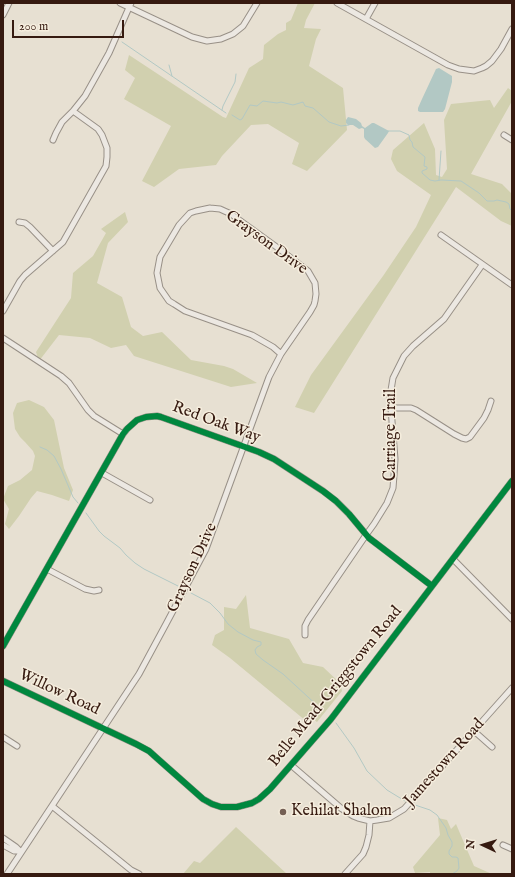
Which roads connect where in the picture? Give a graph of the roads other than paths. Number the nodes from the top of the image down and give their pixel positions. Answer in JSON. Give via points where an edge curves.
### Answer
{"nodes":[{"id":1,"x":9,"y":3,"type":"edge"},
{"id":2,"x":120,"y":3,"type":"edge"},
{"id":3,"x":258,"y":3,"type":"edge"},
{"id":4,"x":337,"y":3,"type":"edge"},
{"id":5,"x":375,"y":3,"type":"edge"},
{"id":6,"x":130,"y":5,"type":"edge"},
{"id":7,"x":3,"y":15,"type":"edge"},
{"id":8,"x":366,"y":19,"type":"junction"},
{"id":9,"x":512,"y":29,"type":"edge"},
{"id":10,"x":73,"y":110,"type":"junction"},
{"id":11,"x":504,"y":135,"type":"dead end"},
{"id":12,"x":53,"y":140,"type":"dead end"},
{"id":13,"x":512,"y":140,"type":"edge"},
{"id":14,"x":19,"y":222,"type":"dead end"},
{"id":15,"x":441,"y":235,"type":"dead end"},
{"id":16,"x":53,"y":251,"type":"junction"},
{"id":17,"x":482,"y":265,"type":"junction"},
{"id":18,"x":512,"y":285,"type":"edge"},
{"id":19,"x":3,"y":311,"type":"edge"},
{"id":20,"x":3,"y":338,"type":"edge"},
{"id":21,"x":281,"y":354,"type":"junction"},
{"id":22,"x":491,"y":401,"type":"dead end"},
{"id":23,"x":390,"y":408,"type":"junction"},
{"id":24,"x":123,"y":434,"type":"junction"},
{"id":25,"x":243,"y":446,"type":"junction"},
{"id":26,"x":102,"y":473,"type":"junction"},
{"id":27,"x":512,"y":481,"type":"edge"},
{"id":28,"x":150,"y":500,"type":"dead end"},
{"id":29,"x":366,"y":535,"type":"junction"},
{"id":30,"x":453,"y":559,"type":"junction"},
{"id":31,"x":47,"y":568,"type":"junction"},
{"id":32,"x":432,"y":586,"type":"junction"},
{"id":33,"x":99,"y":590,"type":"dead end"},
{"id":34,"x":512,"y":619,"type":"edge"},
{"id":35,"x":305,"y":635,"type":"dead end"},
{"id":36,"x":3,"y":646,"type":"edge"},
{"id":37,"x":3,"y":681,"type":"edge"},
{"id":38,"x":512,"y":688,"type":"edge"},
{"id":39,"x":104,"y":728,"type":"junction"},
{"id":40,"x":474,"y":730,"type":"junction"},
{"id":41,"x":3,"y":737,"type":"edge"},
{"id":42,"x":17,"y":746,"type":"dead end"},
{"id":43,"x":492,"y":747,"type":"dead end"},
{"id":44,"x":291,"y":765,"type":"junction"},
{"id":45,"x":52,"y":806,"type":"junction"},
{"id":46,"x":370,"y":821,"type":"junction"},
{"id":47,"x":3,"y":838,"type":"edge"},
{"id":48,"x":3,"y":845,"type":"edge"},
{"id":49,"x":503,"y":845,"type":"dead end"},
{"id":50,"x":512,"y":849,"type":"edge"},
{"id":51,"x":20,"y":852,"type":"junction"},
{"id":52,"x":7,"y":874,"type":"edge"},
{"id":53,"x":139,"y":874,"type":"edge"},
{"id":54,"x":345,"y":874,"type":"edge"}],
"edges":[{"from":1,"to":7,"type":"street"},
{"from":2,"to":6,"type":"street"},
{"from":3,"to":6,"type":"street","via":[[243,26],[233,34],[207,41],[192,37]]},
{"from":4,"to":8,"type":"street"},
{"from":5,"to":8,"type":"street"},
{"from":6,"to":10,"type":"street","via":[[110,53],[85,96]]},
{"from":8,"to":9,"type":"street","via":[[448,65],[469,70],[482,68],[492,61]]},
{"from":10,"to":12,"type":"street","via":[[62,122]]},
{"from":10,"to":16,"type":"street","via":[[102,135],[107,148],[106,166],[63,242]]},
{"from":11,"to":13,"type":"street"},
{"from":14,"to":16,"type":"street","via":[[30,227]]},
{"from":15,"to":17,"type":"street"},
{"from":16,"to":19,"type":"street","via":[[20,281]]},
{"from":17,"to":18,"type":"street"},
{"from":17,"to":23,"type":"street","name":"Carriage Trail","via":[[444,319],[413,346],[400,362],[392,384]]},
{"from":20,"to":24,"type":"street","via":[[61,376],[94,416]]},
{"from":21,"to":21,"type":"street","name":"Grayson Drive","via":[[314,305],[316,286],[310,274],[226,212],[210,208],[190,214],[178,225],[160,257],[157,273],[164,295],[185,310],[252,335]]},
{"from":21,"to":25,"type":"street","name":"Grayson Drive","via":[[269,377]]},
{"from":22,"to":23,"type":"street","via":[[484,418],[466,439],[416,410]]},
{"from":23,"to":29,"type":"street","name":"Carriage Trail","via":[[395,459],[393,488],[387,503]]},
{"from":24,"to":25,"type":"street","name":"Red Oak Way","via":[[137,420],[157,416]]},
{"from":24,"to":26,"type":"street","name":"Red Oak Way"},
{"from":25,"to":29,"type":"street","name":"Red Oak Way","via":[[274,459],[323,491],[336,501]]},
{"from":25,"to":39,"type":"street","name":"Grayson Drive","via":[[206,548],[140,674]]},
{"from":26,"to":28,"type":"street"},
{"from":26,"to":31,"type":"street","name":"Red Oak Way"},
{"from":27,"to":30,"type":"street","name":"Belle Mead-Griggstown Road"},
{"from":29,"to":32,"type":"street","name":"Red Oak Way"},
{"from":29,"to":35,"type":"street","name":"Carriage Trail","via":[[308,620]]},
{"from":30,"to":32,"type":"street","name":"Belle Mead-Griggstown Road"},
{"from":30,"to":34,"type":"street"},
{"from":31,"to":33,"type":"street","via":[[85,589]]},
{"from":31,"to":36,"type":"street","name":"Red Oak Way"},
{"from":32,"to":44,"type":"street","name":"Belle Mead-Griggstown Road","via":[[339,709]]},
{"from":37,"to":39,"type":"street","name":"Willow Road"},
{"from":38,"to":40,"type":"street","name":"Jamestown Road"},
{"from":39,"to":44,"type":"street","name":"Belle Mead-Griggstown Road","via":[[149,751],[203,799],[221,807],[242,807],[259,799]]},
{"from":39,"to":45,"type":"street"},
{"from":40,"to":43,"type":"street"},
{"from":40,"to":46,"type":"street","name":"Jamestown Road","via":[[404,809],[389,818]]},
{"from":41,"to":42,"type":"street"},
{"from":44,"to":46,"type":"street","name":"Jamestown Road","via":[[347,812]]},
{"from":45,"to":51,"type":"street"},
{"from":45,"to":53,"type":"street"},
{"from":46,"to":54,"type":"street","via":[[366,848]]},
{"from":47,"to":51,"type":"street"},
{"from":48,"to":51,"type":"street"},
{"from":49,"to":50,"type":"street"},
{"from":51,"to":52,"type":"street"}]}
